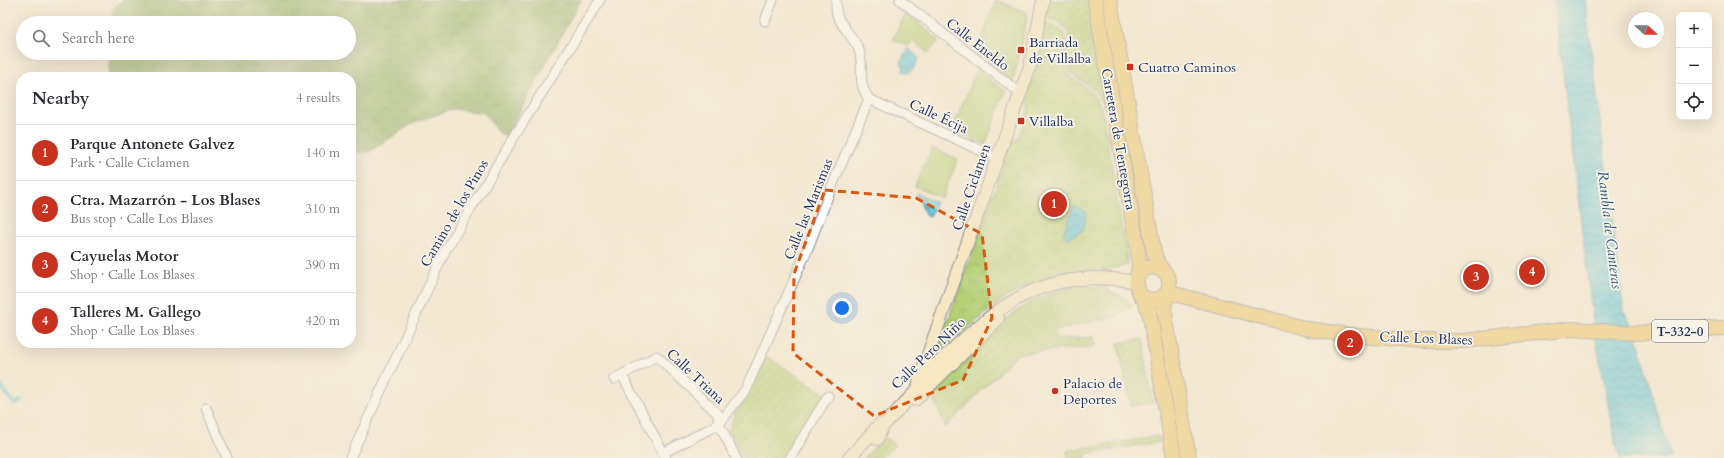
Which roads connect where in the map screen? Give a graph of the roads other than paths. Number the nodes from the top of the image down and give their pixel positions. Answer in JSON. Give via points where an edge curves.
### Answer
{"nodes":[{"id":1,"x":600,"y":0,"type":"edge"},
{"id":2,"x":773,"y":0,"type":"edge"},
{"id":3,"x":836,"y":0,"type":"edge"},
{"id":4,"x":900,"y":0,"type":"edge"},
{"id":5,"x":1043,"y":0,"type":"edge"},
{"id":6,"x":1095,"y":0,"type":"edge"},
{"id":7,"x":1110,"y":0,"type":"edge"},
{"id":8,"x":765,"y":21,"type":"dead end"},
{"id":9,"x":1020,"y":93,"type":"junction"},
{"id":10,"x":870,"y":99,"type":"junction"},
{"id":11,"x":997,"y":158,"type":"junction"},
{"id":12,"x":1164,"y":271,"type":"junction"},
{"id":13,"x":1136,"y":280,"type":"junction"},
{"id":14,"x":1043,"y":287,"type":"junction"},
{"id":15,"x":1167,"y":292,"type":"junction"},
{"id":16,"x":1143,"y":298,"type":"junction"},
{"id":17,"x":1724,"y":328,"type":"edge"},
{"id":18,"x":932,"y":344,"type":"junction"},
{"id":19,"x":949,"y":353,"type":"junction"},
{"id":20,"x":918,"y":381,"type":"junction"},
{"id":21,"x":828,"y":396,"type":"dead end"},
{"id":22,"x":206,"y":408,"type":"dead end"},
{"id":23,"x":719,"y":424,"type":"junction"},
{"id":24,"x":877,"y":439,"type":"junction"},
{"id":25,"x":351,"y":455,"type":"edge"},
{"id":26,"x":665,"y":456,"type":"edge"},
{"id":27,"x":227,"y":458,"type":"edge"},
{"id":28,"x":736,"y":458,"type":"edge"},
{"id":29,"x":790,"y":458,"type":"edge"},
{"id":30,"x":849,"y":458,"type":"edge"},
{"id":31,"x":857,"y":458,"type":"edge"},
{"id":32,"x":1174,"y":458,"type":"edge"},
{"id":33,"x":1189,"y":458,"type":"edge"}],
"edges":[{"from":1,"to":25,"type":"street","name":"Camino de los Pinos","via":[[445,251]]},
{"from":2,"to":8,"type":"street"},
{"from":3,"to":10,"type":"street","via":[[837,15],[858,48],[863,65],[860,81],[863,92]]},
{"from":4,"to":9,"type":"street","name":"Calle Eneldo"},
{"from":5,"to":9,"type":"street","name":"Calle Ciclamen","via":[[1030,66]]},
{"from":6,"to":13,"type":"main road","name":"Carretera de Tentegorra","via":[[1138,252],[1139,268]]},
{"from":7,"to":12,"type":"main road","name":"Carretera de Tentegorra","via":[[1153,247],[1157,261]]},
{"from":9,"to":11,"type":"street","name":"Calle Ciclamen"},
{"from":10,"to":11,"type":"street","name":"Calle Écija"},
{"from":10,"to":23,"type":"street","name":"Calle las Marismas","via":[[753,374],[738,401]]},
{"from":11,"to":18,"type":"street","name":"Calle Ciclamen"},
{"from":12,"to":13,"type":"main road","via":[[1151,267],[1144,269]]},
{"from":12,"to":15,"type":"main road","via":[[1169,282]]},
{"from":13,"to":14,"type":"street","name":"Calle Pero Niño","via":[[1085,278]]},
{"from":13,"to":16,"type":"main road","via":[[1137,291]]},
{"from":14,"to":19,"type":"street","name":"Calle Pero Niño","via":[[1004,305]]},
{"from":14,"to":24,"type":"street","name":"Calle Pero Niño","via":[[988,327]]},
{"from":15,"to":16,"type":"main road","via":[[1157,300]]},
{"from":15,"to":17,"type":"main road","name":"Calle Los Blases","number":"T-332-0","via":[[1308,329],[1422,341],[1464,341],[1572,329],[1636,333]]},
{"from":15,"to":33,"type":"main road","via":[[1164,308]]},
{"from":16,"to":32,"type":"main road","via":[[1149,311]]},
{"from":18,"to":19,"type":"street","via":[[936,352]]},
{"from":18,"to":20,"type":"street","name":"Calle Ciclamen"},
{"from":19,"to":20,"type":"street","name":"Calle Pero Niño"},
{"from":20,"to":24,"type":"street","name":"Calle Ciclamen","via":[[918,389],[884,426]]},
{"from":20,"to":30,"type":"street","name":"Calle Pero Niño"},
{"from":21,"to":29,"type":"street"},
{"from":22,"to":27,"type":"street"},
{"from":23,"to":26,"type":"street"},
{"from":23,"to":26,"type":"street","name":"Calle Triana","via":[[718,414],[656,356],[618,377]]},
{"from":23,"to":28,"type":"street","name":"Calle Triana"},
{"from":24,"to":31,"type":"street","name":"Calle Pero Niño"}]}
